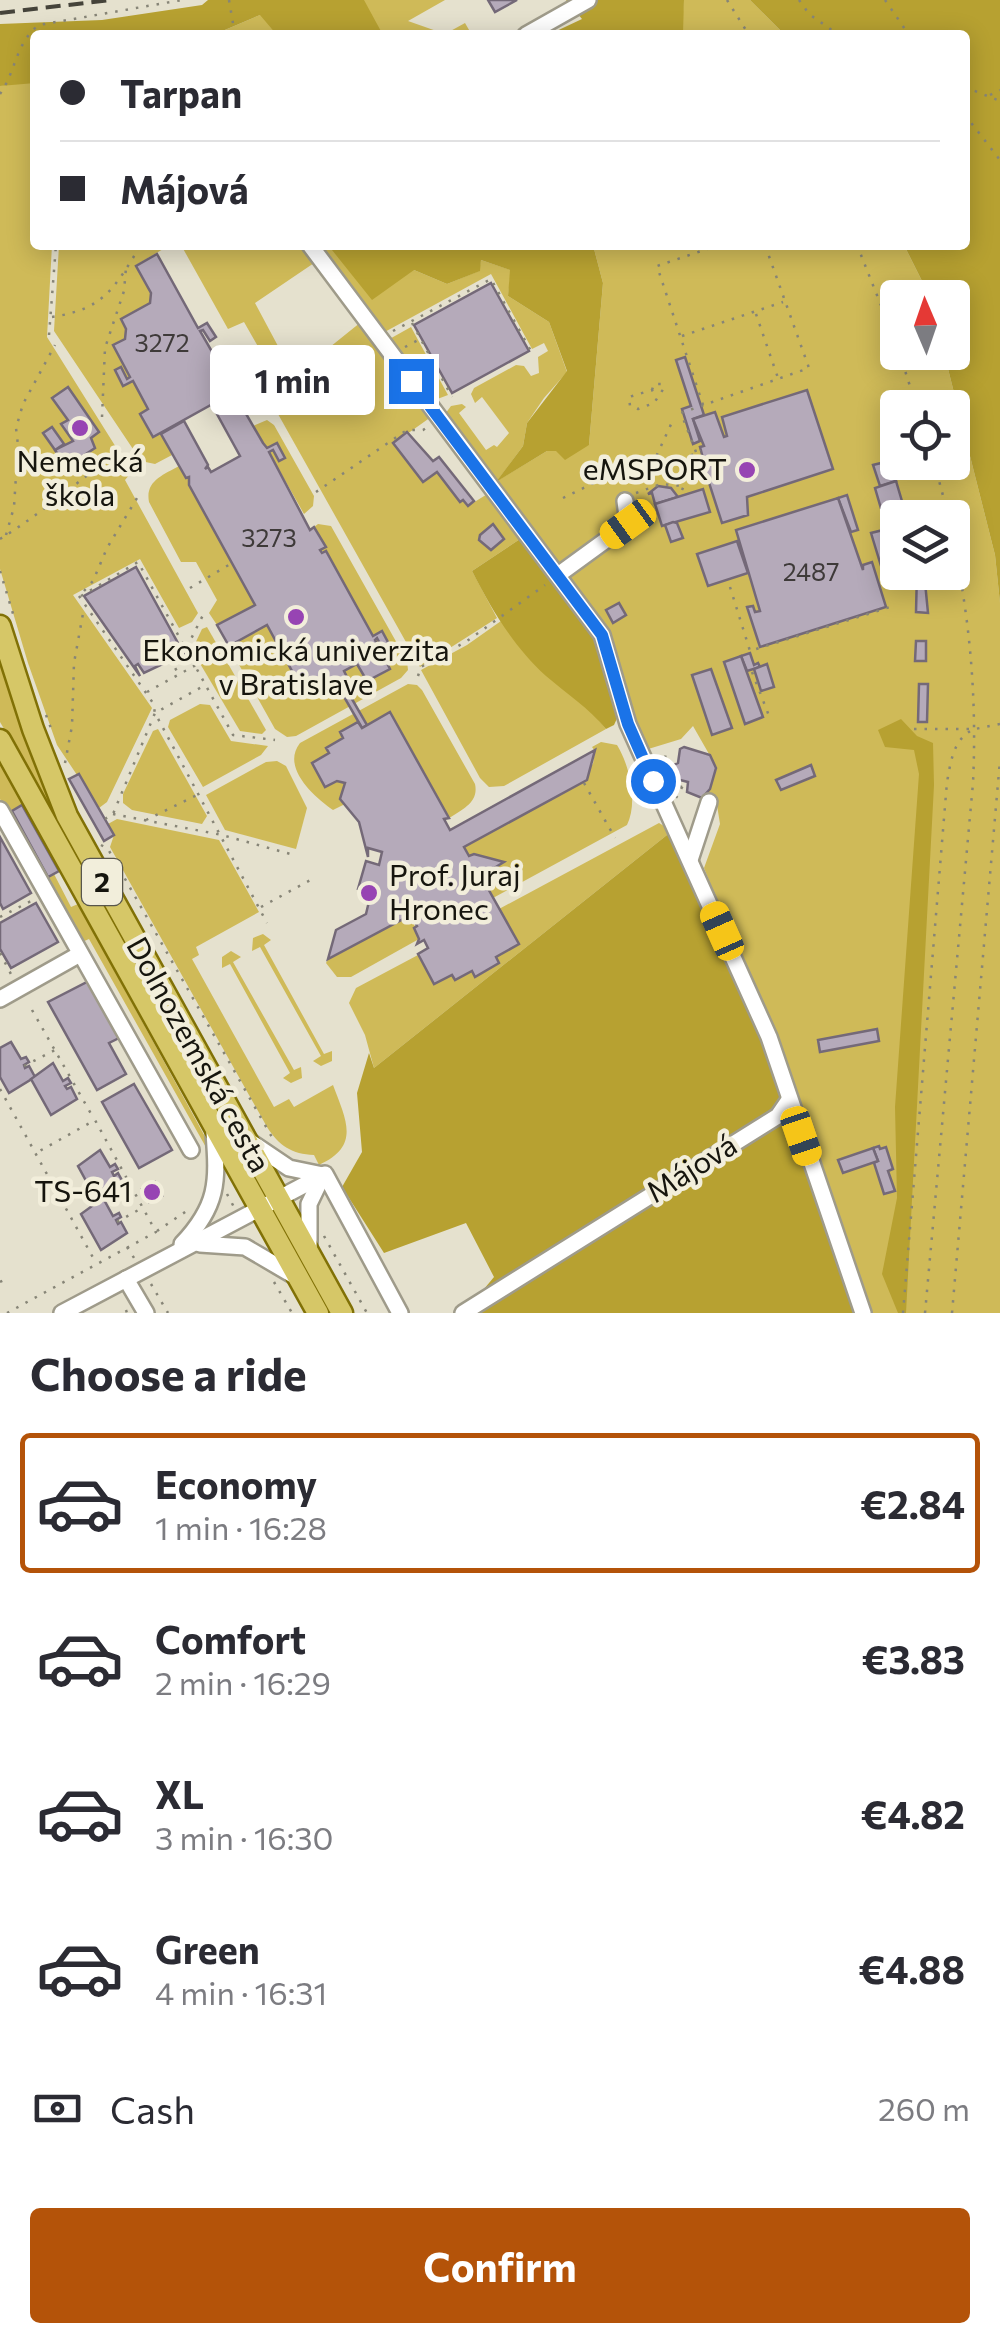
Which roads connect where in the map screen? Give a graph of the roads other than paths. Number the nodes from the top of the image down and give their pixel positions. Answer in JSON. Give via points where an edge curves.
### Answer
{"nodes":[{"id":1,"x":588,"y":0,"type":"edge"},
{"id":2,"x":535,"y":30,"type":"edge"},
{"id":3,"x":314,"y":250,"type":"edge"},
{"id":4,"x":630,"y":497,"type":"road end"},
{"id":5,"x":558,"y":575,"type":"junction"},
{"id":6,"x":8,"y":626,"type":"edge"},
{"id":7,"x":0,"y":740,"type":"edge"},
{"id":8,"x":709,"y":802,"type":"dead end"},
{"id":9,"x":0,"y":810,"type":"edge"},
{"id":10,"x":690,"y":860,"type":"junction"},
{"id":11,"x":80,"y":954,"type":"junction"},
{"id":12,"x":0,"y":999,"type":"edge"},
{"id":13,"x":789,"y":1100,"type":"junction"},
{"id":14,"x":214,"y":1126,"type":"junction"},
{"id":15,"x":244,"y":1138,"type":"junction"},
{"id":16,"x":191,"y":1150,"type":"dead end"},
{"id":17,"x":323,"y":1175,"type":"junction"},
{"id":18,"x":270,"y":1204,"type":"junction"},
{"id":19,"x":192,"y":1244,"type":"junction"},
{"id":20,"x":172,"y":1254,"type":"junction"},
{"id":21,"x":310,"y":1256,"type":"junction"},
{"id":22,"x":299,"y":1278,"type":"junction"},
{"id":23,"x":126,"y":1279,"type":"junction"},
{"id":24,"x":62,"y":1313,"type":"edge"},
{"id":25,"x":146,"y":1313,"type":"edge"},
{"id":26,"x":318,"y":1313,"type":"edge"},
{"id":27,"x":342,"y":1313,"type":"edge"},
{"id":28,"x":400,"y":1313,"type":"edge"},
{"id":29,"x":463,"y":1313,"type":"edge"},
{"id":30,"x":863,"y":1313,"type":"edge"}],
"edges":[{"from":1,"to":2,"type":"street"},
{"from":3,"to":5,"type":"street"},
{"from":4,"to":5,"type":"street","via":[[628,524]]},
{"from":5,"to":10,"type":"street","via":[[602,635],[628,724]]},
{"from":6,"to":15,"type":"main road","name":"Dolnozemská cesta","number":"2","via":[[32,728],[68,816]]},
{"from":7,"to":14,"type":"main road","name":"Dolnozemská cesta","number":"2"},
{"from":8,"to":10,"type":"street"},
{"from":9,"to":11,"type":"street"},
{"from":10,"to":13,"type":"street","via":[[769,1037]]},
{"from":11,"to":12,"type":"street"},
{"from":11,"to":16,"type":"street"},
{"from":13,"to":29,"type":"street","name":"Májová","via":[[778,1116]]},
{"from":13,"to":30,"type":"street"},
{"from":14,"to":18,"type":"main road","name":"Dolnozemská cesta","number":"2"},
{"from":14,"to":20,"type":"street","via":[[218,1175],[212,1200]]},
{"from":15,"to":17,"type":"street","via":[[289,1168]]},
{"from":15,"to":18,"type":"main road","name":"Dolnozemská cesta","number":"2"},
{"from":17,"to":18,"type":"street"},
{"from":17,"to":21,"type":"street","via":[[310,1204]]},
{"from":17,"to":28,"type":"street"},
{"from":18,"to":19,"type":"street"},
{"from":18,"to":21,"type":"main road","name":"Dolnozemská cesta","number":"2"},
{"from":18,"to":22,"type":"main road","name":"Dolnozemská cesta","number":"2"},
{"from":19,"to":20,"type":"street"},
{"from":19,"to":22,"type":"street","via":[[245,1247]]},
{"from":20,"to":23,"type":"street"},
{"from":21,"to":27,"type":"main road","name":"Dolnozemská cesta","number":"2"},
{"from":22,"to":26,"type":"main road","name":"Dolnozemská cesta","number":"2"},
{"from":23,"to":24,"type":"street"},
{"from":23,"to":25,"type":"street"}]}
